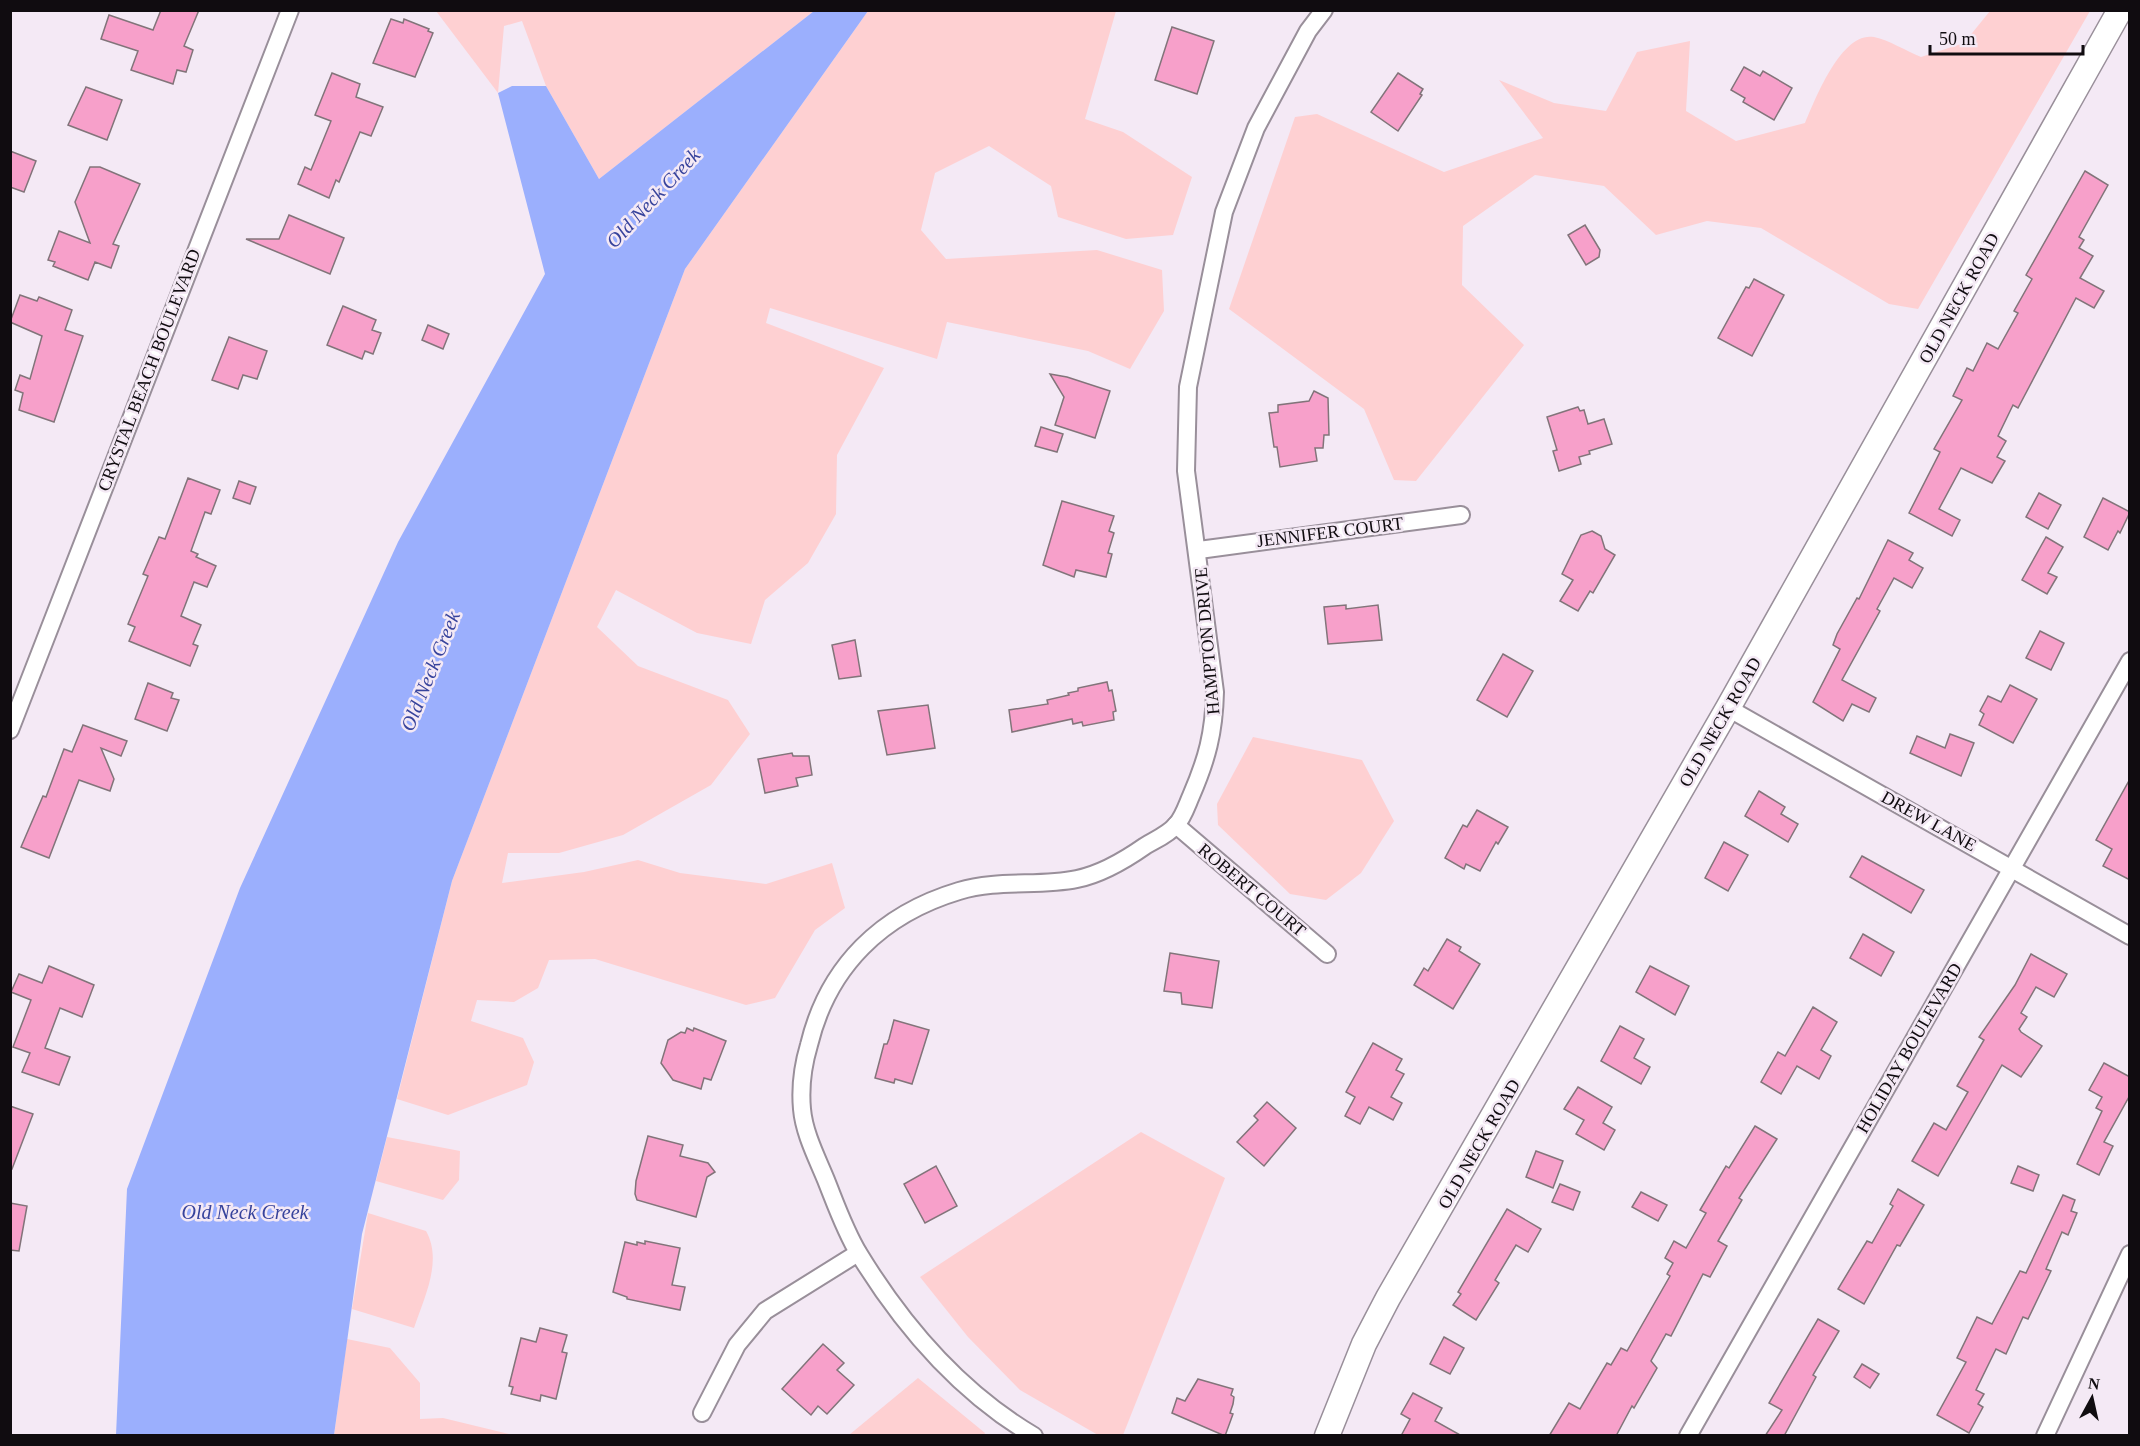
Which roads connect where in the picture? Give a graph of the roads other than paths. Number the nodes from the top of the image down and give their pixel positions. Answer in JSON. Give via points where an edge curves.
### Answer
{"nodes":[{"id":1,"x":290,"y":10,"type":"edge"},
{"id":2,"x":1324,"y":10,"type":"edge"},
{"id":3,"x":2120,"y":10,"type":"edge"},
{"id":4,"x":1461,"y":515,"type":"dead end"},
{"id":5,"x":1198,"y":550,"type":"junction"},
{"id":6,"x":2130,"y":661,"type":"edge"},
{"id":7,"x":1728,"y":708,"type":"junction"},
{"id":8,"x":10,"y":730,"type":"edge"},
{"id":9,"x":1176,"y":825,"type":"junction"},
{"id":10,"x":2011,"y":867,"type":"junction"},
{"id":11,"x":2130,"y":936,"type":"edge"},
{"id":12,"x":1327,"y":954,"type":"dead end"},
{"id":13,"x":858,"y":1253,"type":"junction"},
{"id":14,"x":2130,"y":1254,"type":"edge"},
{"id":15,"x":702,"y":1413,"type":"dead end"},
{"id":16,"x":1034,"y":1436,"type":"edge"},
{"id":17,"x":1327,"y":1436,"type":"edge"},
{"id":18,"x":1688,"y":1436,"type":"edge"},
{"id":19,"x":2045,"y":1436,"type":"edge"}],
"edges":[{"from":1,"to":8,"type":"street","name":"CRYSTAL BEACH BOULEVARD"},
{"from":2,"to":5,"type":"street","name":"HAMPTON DRIVE","via":[[1308,31],[1256,128],[1224,212],[1188,387],[1186,471]]},
{"from":3,"to":7,"type":"street","name":"OLD NECK ROAD"},
{"from":4,"to":5,"type":"street","name":"JENNIFER COURT"},
{"from":5,"to":9,"type":"street","name":"HAMPTON DRIVE","via":[[1215,722],[1208,756]]},
{"from":6,"to":10,"type":"street","name":"HOLIDAY BOULEVARD"},
{"from":7,"to":10,"type":"street","name":"DREW LANE"},
{"from":7,"to":17,"type":"street","name":"OLD NECK ROAD","via":[[1388,1298],[1364,1344]]},
{"from":9,"to":12,"type":"street","name":"ROBERT COURT"},
{"from":9,"to":13,"type":"street","via":[[1115,865],[1077,879],[1001,884],[962,890],[927,902],[894,919],[858,950],[832,983],[815,1018],[805,1058],[802,1111],[812,1146]]},
{"from":10,"to":11,"type":"street","name":"DREW LANE"},
{"from":10,"to":18,"type":"street","name":"HOLIDAY BOULEVARD"},
{"from":13,"to":15,"type":"street","via":[[765,1311],[737,1345]]},
{"from":13,"to":16,"type":"street","via":[[901,1315],[959,1381]]},
{"from":14,"to":19,"type":"street"}]}
